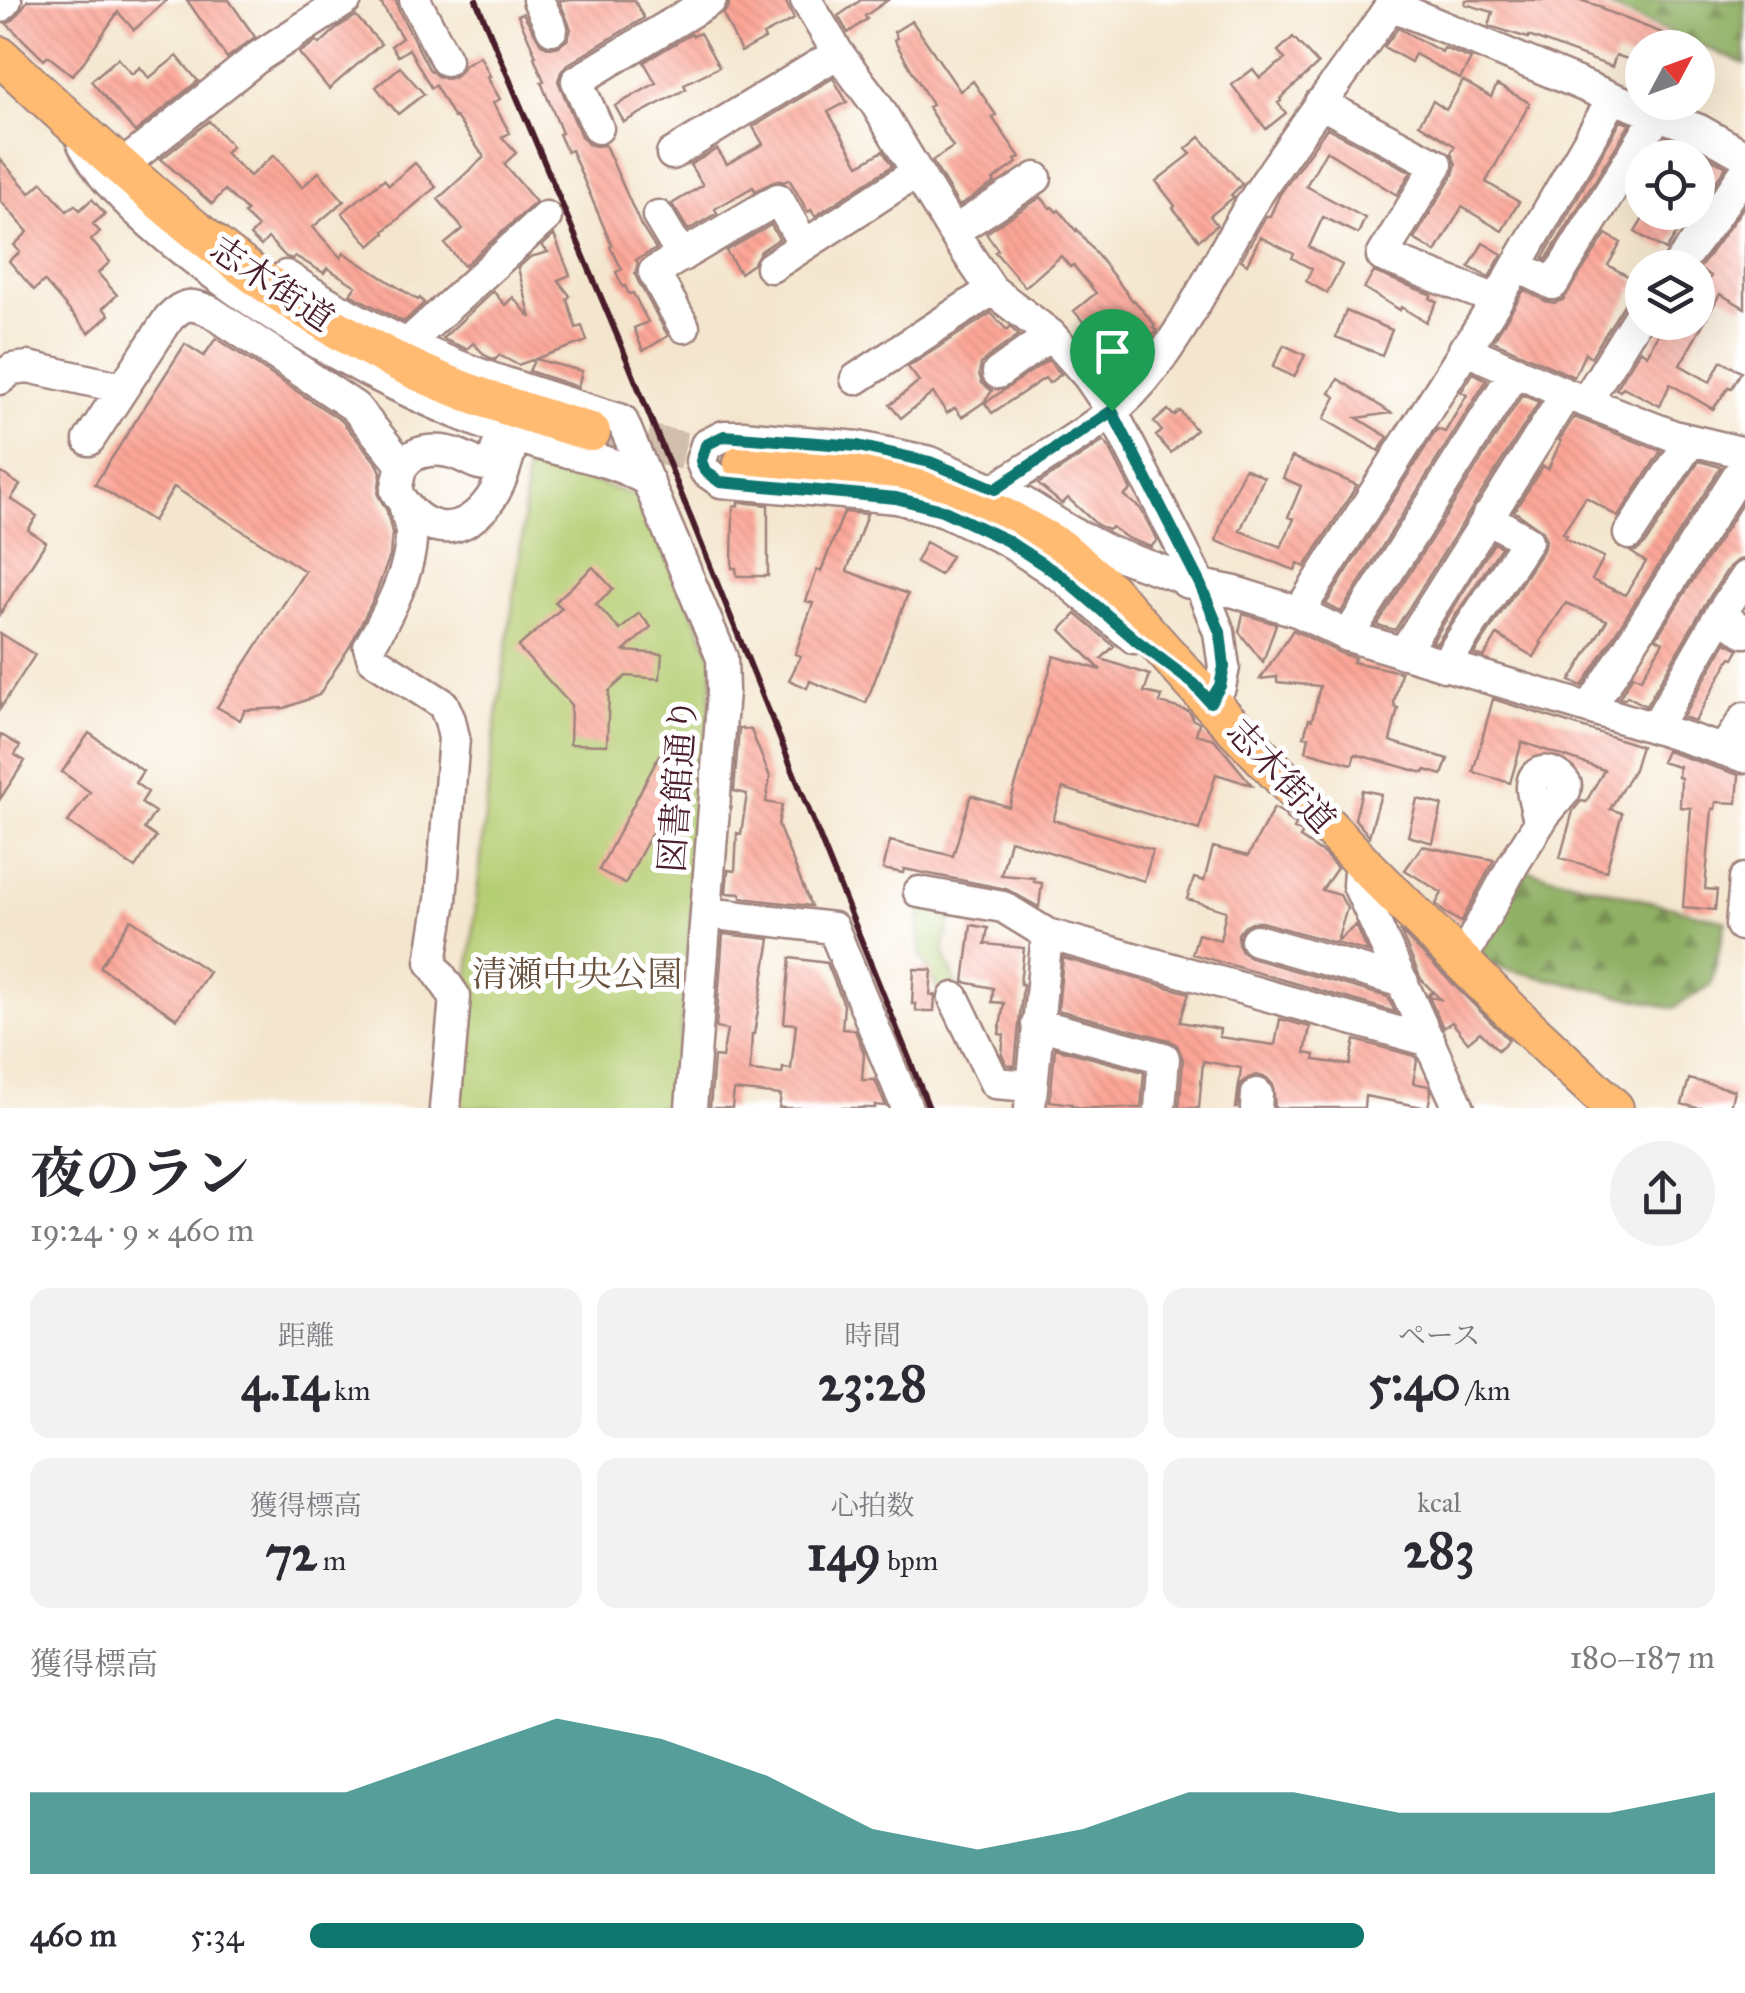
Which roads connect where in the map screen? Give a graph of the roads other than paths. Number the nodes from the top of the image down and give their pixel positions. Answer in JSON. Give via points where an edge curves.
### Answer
{"nodes":[{"id":1,"x":6,"y":0,"type":"edge"},
{"id":2,"x":346,"y":0,"type":"edge"},
{"id":3,"x":415,"y":0,"type":"edge"},
{"id":4,"x":538,"y":0,"type":"edge"},
{"id":5,"x":711,"y":0,"type":"edge"},
{"id":6,"x":806,"y":0,"type":"edge"},
{"id":7,"x":1393,"y":2,"type":"edge"},
{"id":8,"x":0,"y":7,"type":"edge"},
{"id":9,"x":552,"y":29,"type":"dead end"},
{"id":10,"x":838,"y":53,"type":"junction"},
{"id":11,"x":0,"y":56,"type":"edge"},
{"id":12,"x":446,"y":60,"type":"dead end"},
{"id":13,"x":32,"y":98,"type":"edge"},
{"id":14,"x":1613,"y":98,"type":"junction"},
{"id":15,"x":1625,"y":102,"type":"edge"},
{"id":16,"x":1320,"y":103,"type":"junction"},
{"id":17,"x":1654,"y":120,"type":"edge"},
{"id":18,"x":1673,"y":120,"type":"edge"},
{"id":19,"x":598,"y":128,"type":"dead end"},
{"id":20,"x":672,"y":154,"type":"dead end"},
{"id":21,"x":1745,"y":156,"type":"edge"},
{"id":22,"x":122,"y":166,"type":"junction"},
{"id":23,"x":917,"y":172,"type":"junction"},
{"id":24,"x":1745,"y":172,"type":"edge"},
{"id":25,"x":1036,"y":178,"type":"dead end"},
{"id":26,"x":658,"y":216,"type":"dead end"},
{"id":27,"x":546,"y":217,"type":"dead end"},
{"id":28,"x":954,"y":232,"type":"junction"},
{"id":29,"x":804,"y":245,"type":"junction"},
{"id":30,"x":1690,"y":250,"type":"edge"},
{"id":31,"x":682,"y":256,"type":"junction"},
{"id":32,"x":1516,"y":266,"type":"junction"},
{"id":33,"x":771,"y":268,"type":"dead end"},
{"id":34,"x":992,"y":290,"type":"junction"},
{"id":35,"x":1497,"y":300,"type":"junction"},
{"id":36,"x":684,"y":327,"type":"dead end"},
{"id":37,"x":1625,"y":333,"type":"edge"},
{"id":38,"x":1051,"y":335,"type":"junction"},
{"id":39,"x":407,"y":344,"type":"junction"},
{"id":40,"x":1464,"y":350,"type":"junction"},
{"id":41,"x":1515,"y":371,"type":"junction"},
{"id":42,"x":998,"y":373,"type":"dead end"},
{"id":43,"x":856,"y":378,"type":"dead end"},
{"id":44,"x":0,"y":380,"type":"edge"},
{"id":45,"x":123,"y":388,"type":"junction"},
{"id":46,"x":1576,"y":398,"type":"junction"},
{"id":47,"x":1112,"y":411,"type":"junction"},
{"id":48,"x":509,"y":433,"type":"junction"},
{"id":49,"x":90,"y":440,"type":"dead end"},
{"id":50,"x":1691,"y":440,"type":"junction"},
{"id":51,"x":588,"y":450,"type":"junction"},
{"id":52,"x":1745,"y":452,"type":"edge"},
{"id":53,"x":743,"y":462,"type":"tunnel mouth"},
{"id":54,"x":1745,"y":464,"type":"edge"},
{"id":55,"x":403,"y":466,"type":"junction"},
{"id":56,"x":995,"y":489,"type":"junction"},
{"id":57,"x":405,"y":508,"type":"junction"},
{"id":58,"x":1486,"y":516,"type":"junction"},
{"id":59,"x":1629,"y":534,"type":"dead end"},
{"id":60,"x":1060,"y":548,"type":"junction"},
{"id":61,"x":1745,"y":577,"type":"edge"},
{"id":62,"x":1200,"y":584,"type":"junction"},
{"id":63,"x":1299,"y":612,"type":"junction"},
{"id":64,"x":1732,"y":624,"type":"edge"},
{"id":65,"x":1348,"y":636,"type":"junction"},
{"id":66,"x":1403,"y":653,"type":"junction"},
{"id":67,"x":1444,"y":666,"type":"junction"},
{"id":68,"x":1202,"y":693,"type":"junction"},
{"id":69,"x":1590,"y":708,"type":"junction"},
{"id":70,"x":1745,"y":718,"type":"edge"},
{"id":71,"x":1656,"y":728,"type":"junction"},
{"id":72,"x":1735,"y":753,"type":"edge"},
{"id":73,"x":1540,"y":823,"type":"dead end"},
{"id":74,"x":1360,"y":860,"type":"junction"},
{"id":75,"x":1745,"y":879,"type":"edge"},
{"id":76,"x":919,"y":892,"type":"dead end"},
{"id":77,"x":707,"y":913,"type":"junction"},
{"id":78,"x":1740,"y":925,"type":"dead end"},
{"id":79,"x":1047,"y":934,"type":"junction"},
{"id":80,"x":1256,"y":940,"type":"dead end"},
{"id":81,"x":1461,"y":962,"type":"junction"},
{"id":82,"x":1403,"y":982,"type":"junction"},
{"id":83,"x":954,"y":998,"type":"dead end"},
{"id":84,"x":1037,"y":1024,"type":"junction"},
{"id":85,"x":1430,"y":1041,"type":"junction"},
{"id":86,"x":1030,"y":1097,"type":"edge"},
{"id":87,"x":446,"y":1108,"type":"edge"},
{"id":88,"x":691,"y":1108,"type":"edge"},
{"id":89,"x":907,"y":1108,"type":"edge"},
{"id":90,"x":1160,"y":1108,"type":"edge"},
{"id":91,"x":1459,"y":1108,"type":"edge"},
{"id":92,"x":1614,"y":1108,"type":"edge"}],
"edges":[{"from":1,"to":8,"type":"street"},
{"from":2,"to":22,"type":"street","via":[[258,57]]},
{"from":3,"to":12,"type":"street"},
{"from":4,"to":9,"type":"street"},
{"from":5,"to":19,"type":"street","via":[[576,81]]},
{"from":6,"to":10,"type":"street"},
{"from":7,"to":14,"type":"street"},
{"from":7,"to":16,"type":"street"},
{"from":10,"to":20,"type":"street"},
{"from":10,"to":23,"type":"street"},
{"from":11,"to":13,"type":"main road","name":"志木街道"},
{"from":13,"to":22,"type":"main road","name":"志木街道"},
{"from":13,"to":48,"type":"street","via":[[194,260],[322,348]]},
{"from":14,"to":15,"type":"street"},
{"from":14,"to":32,"type":"street"},
{"from":16,"to":35,"type":"street","via":[[1437,165],[1382,256]]},
{"from":16,"to":47,"type":"street","via":[[1168,348]]},
{"from":17,"to":32,"type":"street","via":[[1553,284]]},
{"from":18,"to":21,"type":"street"},
{"from":22,"to":39,"type":"street","via":[[153,173],[294,281]]},
{"from":22,"to":51,"type":"main road","name":"志木街道","via":[[229,258],[335,328],[398,362],[525,413]]},
{"from":23,"to":28,"type":"street"},
{"from":23,"to":29,"type":"street"},
{"from":24,"to":30,"type":"street"},
{"from":25,"to":28,"type":"street"},
{"from":26,"to":31,"type":"street"},
{"from":27,"to":39,"type":"street"},
{"from":28,"to":34,"type":"street"},
{"from":29,"to":31,"type":"street","via":[[778,199]]},
{"from":29,"to":33,"type":"street"},
{"from":31,"to":36,"type":"street","via":[[654,272]]},
{"from":32,"to":35,"type":"street"},
{"from":34,"to":38,"type":"street"},
{"from":34,"to":43,"type":"street"},
{"from":35,"to":40,"type":"street"},
{"from":37,"to":46,"type":"street"},
{"from":38,"to":42,"type":"street"},
{"from":38,"to":47,"type":"street"},
{"from":39,"to":51,"type":"street","via":[[622,420]]},
{"from":40,"to":41,"type":"street"},
{"from":40,"to":63,"type":"street"},
{"from":41,"to":46,"type":"street"},
{"from":41,"to":65,"type":"street"},
{"from":44,"to":45,"type":"street","via":[[28,367]]},
{"from":45,"to":49,"type":"street"},
{"from":45,"to":55,"type":"street","via":[[169,318],[192,304],[355,407]]},
{"from":46,"to":50,"type":"street"},
{"from":46,"to":58,"type":"street"},
{"from":47,"to":56,"type":"street"},
{"from":47,"to":62,"type":"street"},
{"from":48,"to":51,"type":"street"},
{"from":48,"to":55,"type":"street","via":[[491,465],[441,450],[420,452]]},
{"from":48,"to":57,"type":"street","via":[[490,500],[471,520],[448,529]]},
{"from":50,"to":52,"type":"street"},
{"from":50,"to":59,"type":"street"},
{"from":51,"to":77,"type":"street","name":"図書館通り","via":[[649,482],[688,596],[722,658]]},
{"from":53,"to":60,"type":"main road","name":"志木街道","via":[[906,480],[962,498]]},
{"from":54,"to":69,"type":"street"},
{"from":55,"to":57,"type":"street","via":[[396,491]]},
{"from":56,"to":62,"type":"street","via":[[1109,552]]},
{"from":56,"to":68,"type":"street","via":[[930,462],[858,446],[724,436],[706,445],[701,461],[720,482],[896,498],[942,510],[1064,578]]},
{"from":57,"to":87,"type":"street","via":[[411,532],[407,560],[370,646],[373,659],[443,704],[454,738],[431,962],[455,997]]},
{"from":58,"to":66,"type":"street"},
{"from":58,"to":67,"type":"street","via":[[1527,540]]},
{"from":60,"to":62,"type":"street","via":[[1110,570]]},
{"from":60,"to":68,"type":"main road","name":"志木街道","via":[[1110,591]]},
{"from":61,"to":64,"type":"street"},
{"from":62,"to":63,"type":"street"},
{"from":62,"to":68,"type":"street","via":[[1220,632],[1224,667],[1220,686]]},
{"from":63,"to":65,"type":"street"},
{"from":64,"to":71,"type":"street"},
{"from":65,"to":66,"type":"street"},
{"from":66,"to":67,"type":"street"},
{"from":67,"to":69,"type":"street"},
{"from":68,"to":74,"type":"main road","name":"志木街道"},
{"from":69,"to":71,"type":"street"},
{"from":70,"to":72,"type":"street"},
{"from":71,"to":72,"type":"street"},
{"from":73,"to":81,"type":"street"},
{"from":74,"to":81,"type":"main road","name":"志木街道"},
{"from":74,"to":82,"type":"street","via":[[1358,884]]},
{"from":75,"to":78,"type":"street"},
{"from":76,"to":79,"type":"street","via":[[1004,907]]},
{"from":77,"to":88,"type":"street","name":"図書館通り"},
{"from":77,"to":89,"type":"street","via":[[833,928]]},
{"from":79,"to":84,"type":"street"},
{"from":79,"to":85,"type":"street"},
{"from":80,"to":82,"type":"street"},
{"from":81,"to":92,"type":"main road","name":"志木街道"},
{"from":82,"to":85,"type":"street"},
{"from":83,"to":86,"type":"street","via":[[995,1083]]},
{"from":84,"to":86,"type":"street"},
{"from":84,"to":90,"type":"street","via":[[1164,1058]]},
{"from":85,"to":91,"type":"street"}]}
